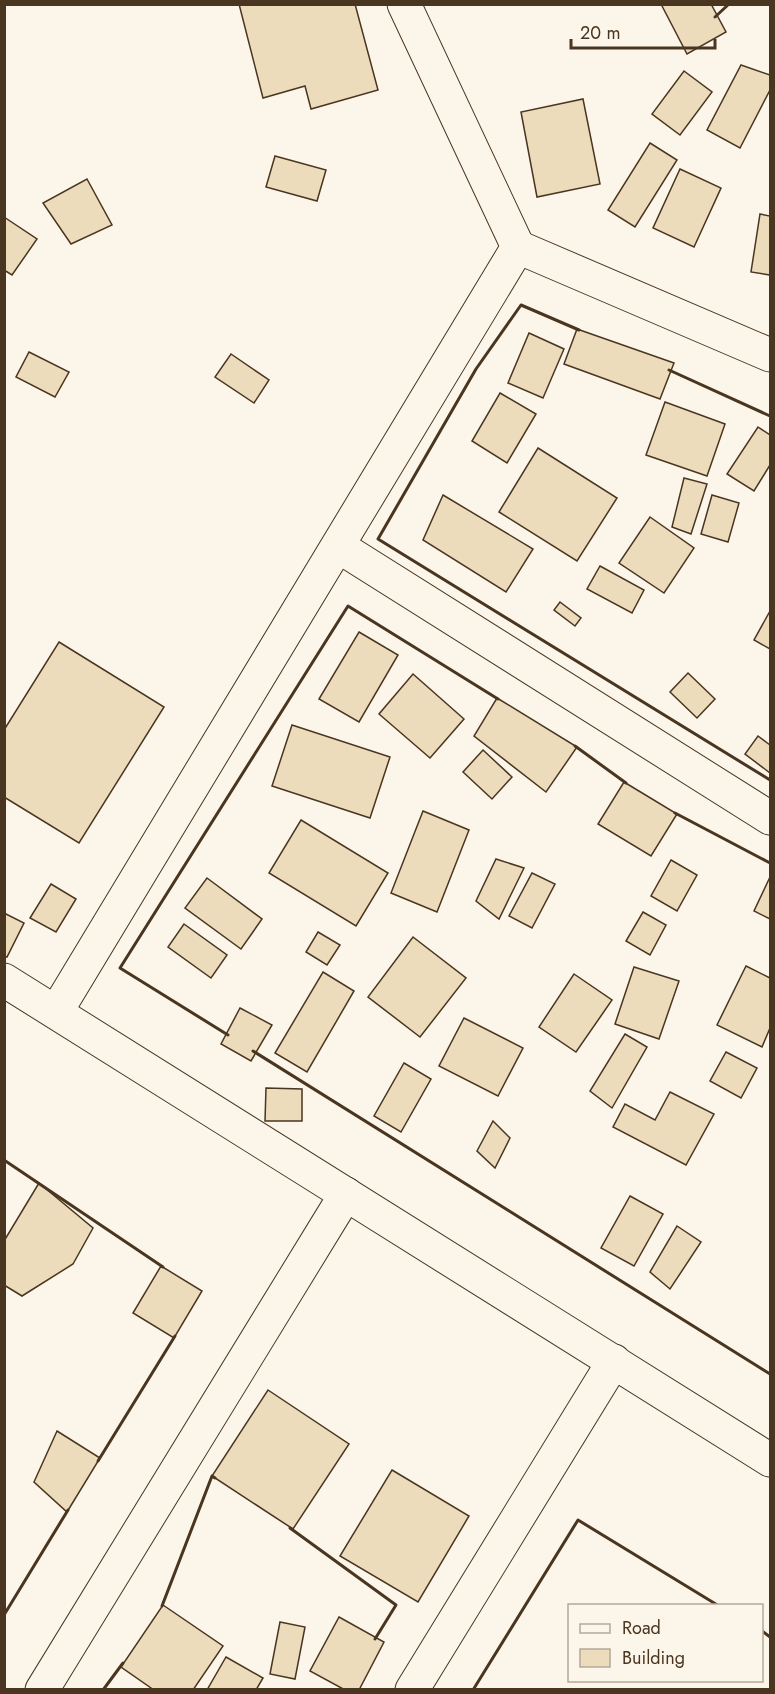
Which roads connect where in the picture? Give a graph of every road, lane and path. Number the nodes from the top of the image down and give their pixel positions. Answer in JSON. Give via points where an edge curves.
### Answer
{"nodes":[{"id":1,"x":404,"y":4,"type":"edge"},
{"id":2,"x":518,"y":247,"type":"junction"},
{"id":3,"x":771,"y":355,"type":"edge"},
{"id":4,"x":338,"y":546,"type":"junction"},
{"id":5,"x":771,"y":818,"type":"edge"},
{"id":6,"x":4,"y":980,"type":"edge"},
{"id":7,"x":56,"y":1012,"type":"junction"},
{"id":8,"x":346,"y":1194,"type":"junction"},
{"id":9,"x":614,"y":1361,"type":"junction"},
{"id":10,"x":771,"y":1460,"type":"edge"},
{"id":11,"x":42,"y":1689,"type":"edge"},
{"id":12,"x":412,"y":1689,"type":"edge"}],
"edges":[{"from":1,"to":2,"type":"street"},
{"from":2,"to":3,"type":"street"},
{"from":2,"to":4,"type":"street"},
{"from":4,"to":5,"type":"street"},
{"from":4,"to":7,"type":"street"},
{"from":6,"to":7,"type":"street"},
{"from":7,"to":8,"type":"street"},
{"from":8,"to":9,"type":"street"},
{"from":8,"to":11,"type":"street"},
{"from":9,"to":10,"type":"street"},
{"from":9,"to":12,"type":"street"}]}
